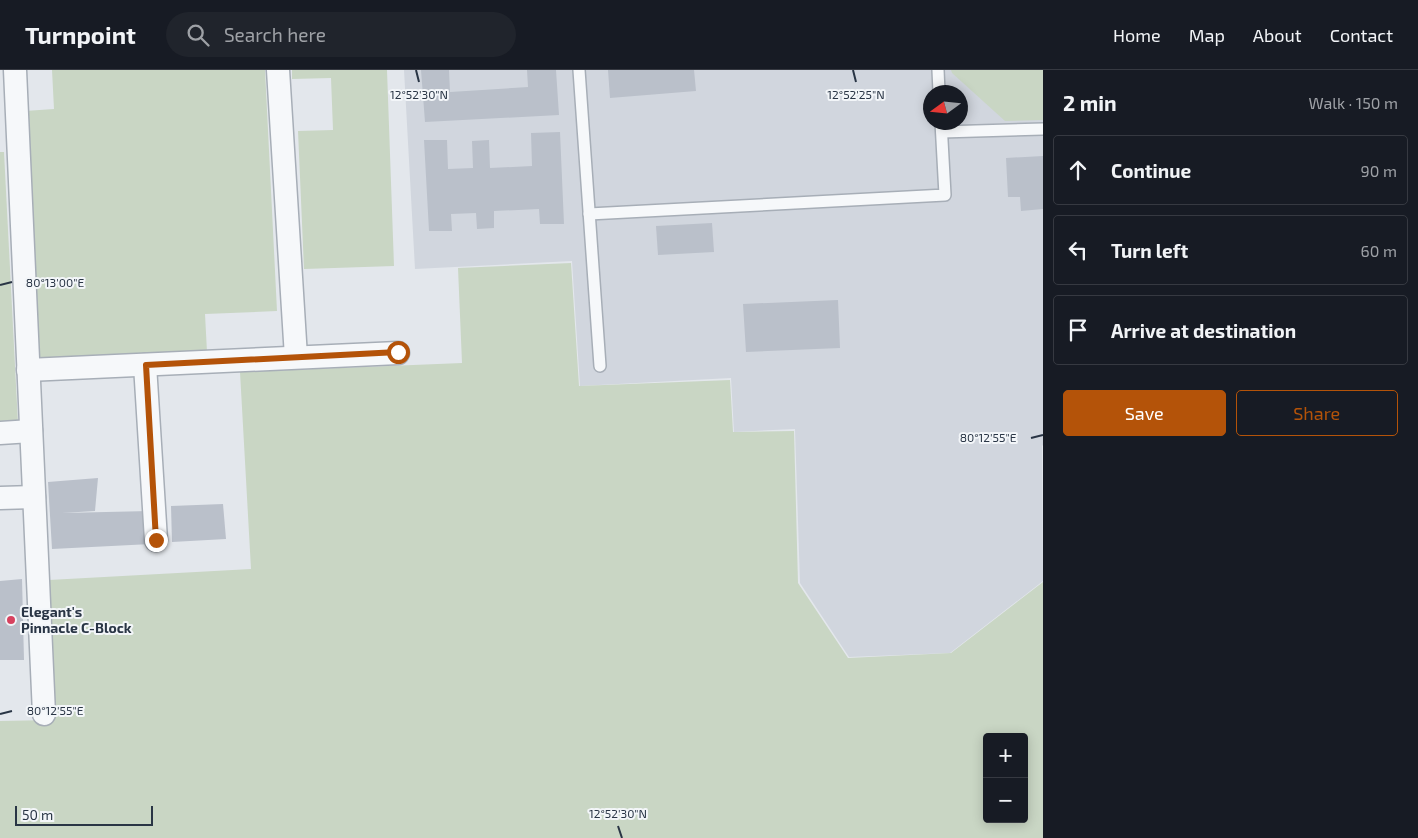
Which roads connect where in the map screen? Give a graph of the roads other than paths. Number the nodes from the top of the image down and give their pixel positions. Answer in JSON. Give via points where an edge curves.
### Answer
{"nodes":[{"id":1,"x":15,"y":70,"type":"edge"},
{"id":2,"x":278,"y":70,"type":"edge"},
{"id":3,"x":579,"y":70,"type":"edge"},
{"id":4,"x":938,"y":70,"type":"edge"},
{"id":5,"x":939,"y":85,"type":"edge"},
{"id":6,"x":968,"y":128,"type":"edge"},
{"id":7,"x":1043,"y":129,"type":"edge"},
{"id":8,"x":942,"y":130,"type":"edge"},
{"id":9,"x":589,"y":214,"type":"junction"},
{"id":10,"x":398,"y":352,"type":"dead end"},
{"id":11,"x":296,"y":358,"type":"junction"},
{"id":12,"x":146,"y":365,"type":"junction"},
{"id":13,"x":600,"y":366,"type":"dead end"},
{"id":14,"x":28,"y":370,"type":"junction"},
{"id":15,"x":31,"y":431,"type":"junction"},
{"id":16,"x":0,"y":433,"type":"edge"},
{"id":17,"x":34,"y":497,"type":"junction"},
{"id":18,"x":0,"y":498,"type":"edge"},
{"id":19,"x":156,"y":540,"type":"dead end"},
{"id":20,"x":44,"y":714,"type":"dead end"}],
"edges":[{"from":1,"to":14,"type":"street"},
{"from":2,"to":11,"type":"street"},
{"from":3,"to":9,"type":"lane"},
{"from":4,"to":5,"type":"lane"},
{"from":6,"to":7,"type":"lane"},
{"from":8,"to":9,"type":"lane","via":[[944,195]]},
{"from":9,"to":13,"type":"lane"},
{"from":10,"to":11,"type":"street"},
{"from":11,"to":12,"type":"street"},
{"from":12,"to":14,"type":"street"},
{"from":12,"to":19,"type":"street"},
{"from":14,"to":15,"type":"street"},
{"from":15,"to":16,"type":"street"},
{"from":15,"to":17,"type":"street"},
{"from":17,"to":18,"type":"street"},
{"from":17,"to":20,"type":"street"}]}
